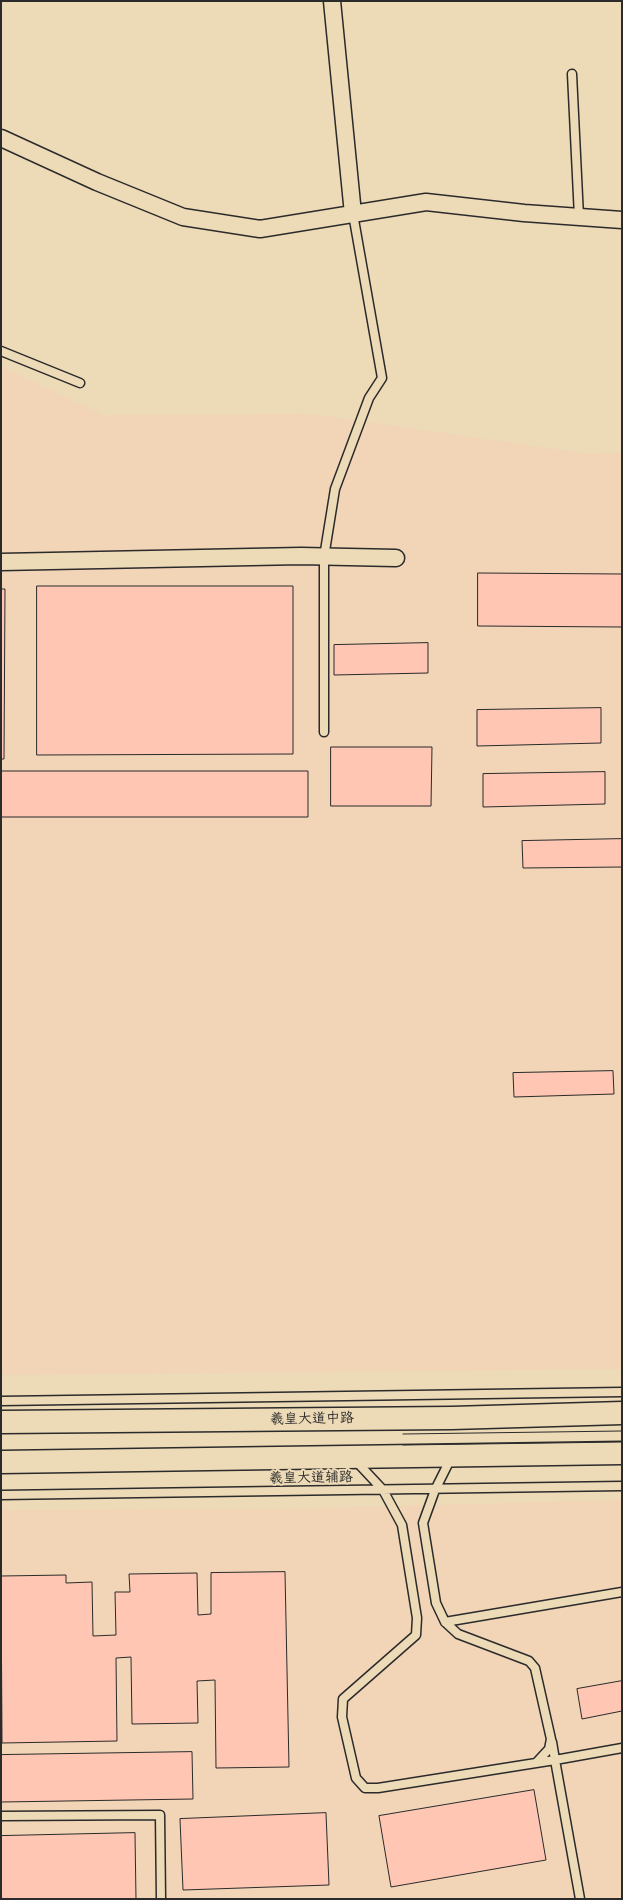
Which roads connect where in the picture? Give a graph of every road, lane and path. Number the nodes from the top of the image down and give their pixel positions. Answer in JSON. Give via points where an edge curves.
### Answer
{"nodes":[{"id":1,"x":332,"y":1,"type":"edge"},
{"id":2,"x":572,"y":74,"type":"dead end"},
{"id":3,"x":1,"y":138,"type":"edge"},
{"id":4,"x":353,"y":214,"type":"junction"},
{"id":5,"x":578,"y":217,"type":"junction"},
{"id":6,"x":622,"y":220,"type":"edge"},
{"id":7,"x":1,"y":351,"type":"edge"},
{"id":8,"x":80,"y":383,"type":"dead end"},
{"id":9,"x":324,"y":557,"type":"junction"},
{"id":10,"x":396,"y":558,"type":"dead end"},
{"id":11,"x":1,"y":562,"type":"edge"},
{"id":12,"x":324,"y":732,"type":"dead end"},
{"id":13,"x":622,"y":1392,"type":"edge"},
{"id":14,"x":1,"y":1401,"type":"edge"},
{"id":15,"x":622,"y":1413,"type":"edge"},
{"id":16,"x":1,"y":1422,"type":"edge"},
{"id":17,"x":622,"y":1453,"type":"edge"},
{"id":18,"x":452,"y":1455,"type":"junction"},
{"id":19,"x":351,"y":1457,"type":"junction"},
{"id":20,"x":1,"y":1462,"type":"edge"},
{"id":21,"x":622,"y":1486,"type":"edge"},
{"id":22,"x":383,"y":1490,"type":"junction"},
{"id":23,"x":436,"y":1490,"type":"junction"},
{"id":24,"x":1,"y":1495,"type":"edge"},
{"id":25,"x":622,"y":1592,"type":"edge"},
{"id":26,"x":445,"y":1622,"type":"junction"},
{"id":27,"x":551,"y":1739,"type":"junction"},
{"id":28,"x":622,"y":1748,"type":"edge"},
{"id":29,"x":555,"y":1760,"type":"junction"},
{"id":30,"x":536,"y":1763,"type":"junction"},
{"id":31,"x":1,"y":1816,"type":"edge"},
{"id":32,"x":161,"y":1899,"type":"edge"},
{"id":33,"x":580,"y":1899,"type":"edge"}],
"edges":[{"from":1,"to":4,"type":"street"},
{"from":2,"to":5,"type":"lane"},
{"from":3,"to":4,"type":"street","via":[[97,182],[183,217],[260,229]]},
{"from":4,"to":5,"type":"street","via":[[426,202]]},
{"from":4,"to":9,"type":"lane","via":[[382,378],[369,398],[335,489]]},
{"from":5,"to":6,"type":"street"},
{"from":7,"to":8,"type":"lane"},
{"from":9,"to":10,"type":"street"},
{"from":9,"to":11,"type":"street"},
{"from":9,"to":12,"type":"lane"},
{"from":13,"to":14,"type":"lane"},
{"from":15,"to":16,"type":"main road","name":"羲皇大道中路","via":[[452,1418]]},
{"from":17,"to":18,"type":"main road"},
{"from":18,"to":19,"type":"main road"},
{"from":18,"to":23,"type":"lane"},
{"from":19,"to":20,"type":"main road"},
{"from":19,"to":22,"type":"lane"},
{"from":21,"to":23,"type":"lane","name":"羲皇大道辅路"},
{"from":22,"to":23,"type":"lane","name":"羲皇大道辅路"},
{"from":22,"to":24,"type":"lane","name":"羲皇大道辅路"},
{"from":22,"to":30,"type":"lane","via":[[402,1525],[417,1618],[416,1635],[343,1699],[342,1717],[356,1778],[366,1788],[378,1788]]},
{"from":23,"to":26,"type":"lane","via":[[423,1523],[436,1603]]},
{"from":25,"to":26,"type":"lane"},
{"from":26,"to":27,"type":"lane","via":[[458,1634],[532,1664]]},
{"from":27,"to":29,"type":"lane"},
{"from":27,"to":30,"type":"lane","via":[[549,1749]]},
{"from":28,"to":29,"type":"lane"},
{"from":29,"to":30,"type":"lane"},
{"from":29,"to":33,"type":"lane"},
{"from":31,"to":32,"type":"lane","via":[[160,1814]]}]}
